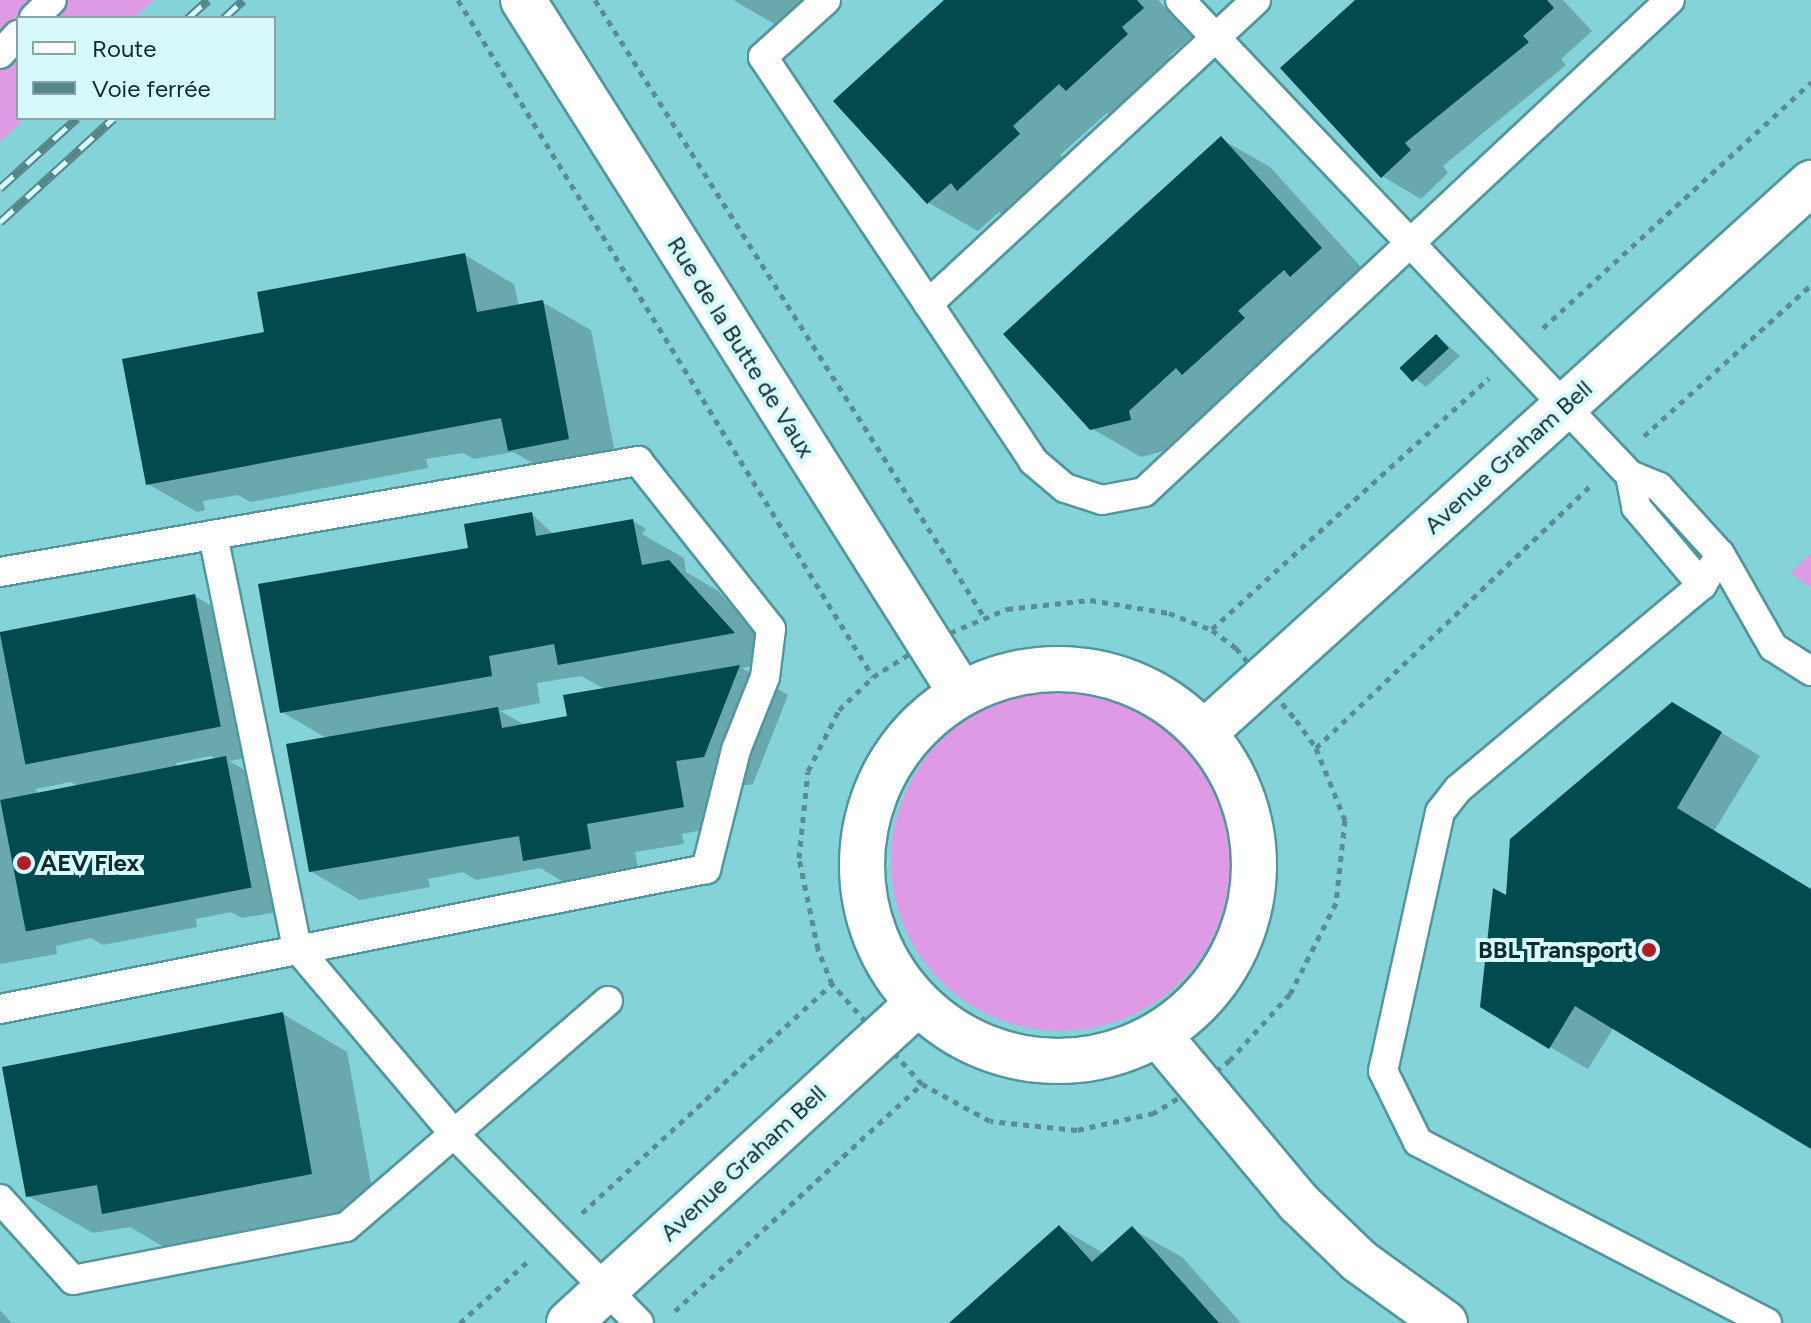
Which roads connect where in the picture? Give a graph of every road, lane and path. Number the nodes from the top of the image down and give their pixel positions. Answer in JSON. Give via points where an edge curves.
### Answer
{"nodes":[{"id":1,"x":52,"y":0,"type":"edge"},
{"id":2,"x":458,"y":0,"type":"edge"},
{"id":3,"x":523,"y":0,"type":"edge"},
{"id":4,"x":595,"y":0,"type":"edge"},
{"id":5,"x":826,"y":0,"type":"edge"},
{"id":6,"x":1180,"y":0,"type":"edge"},
{"id":7,"x":1256,"y":0,"type":"edge"},
{"id":8,"x":1670,"y":0,"type":"edge"},
{"id":9,"x":36,"y":16,"type":"edge"},
{"id":10,"x":16,"y":37,"type":"edge"},
{"id":11,"x":1215,"y":37,"type":"junction"},
{"id":12,"x":0,"y":54,"type":"edge"},
{"id":13,"x":1811,"y":183,"type":"edge"},
{"id":14,"x":1410,"y":243,"type":"junction"},
{"id":15,"x":1811,"y":285,"type":"edge"},
{"id":16,"x":928,"y":304,"type":"junction"},
{"id":17,"x":1564,"y":407,"type":"junction"},
{"id":18,"x":1623,"y":468,"type":"junction"},
{"id":19,"x":213,"y":535,"type":"junction"},
{"id":20,"x":1720,"y":554,"type":"junction"},
{"id":21,"x":0,"y":572,"type":"edge"},
{"id":22,"x":1702,"y":585,"type":"junction"},
{"id":23,"x":985,"y":618,"type":"junction"},
{"id":24,"x":928,"y":642,"type":"junction"},
{"id":25,"x":1811,"y":671,"type":"edge"},
{"id":26,"x":873,"y":677,"type":"junction"},
{"id":27,"x":1262,"y":679,"type":"junction"},
{"id":28,"x":961,"y":693,"type":"junction"},
{"id":29,"x":1205,"y":732,"type":"junction"},
{"id":30,"x":1316,"y":748,"type":"junction"},
{"id":31,"x":297,"y":948,"type":"junction"},
{"id":32,"x":832,"y":984,"type":"junction"},
{"id":33,"x":608,"y":1001,"type":"dead end"},
{"id":34,"x":917,"y":1004,"type":"junction"},
{"id":35,"x":0,"y":1009,"type":"edge"},
{"id":36,"x":878,"y":1038,"type":"junction"},
{"id":37,"x":1161,"y":1038,"type":"junction"},
{"id":38,"x":922,"y":1084,"type":"junction"},
{"id":39,"x":1198,"y":1086,"type":"junction"},
{"id":40,"x":454,"y":1134,"type":"junction"},
{"id":41,"x":0,"y":1199,"type":"edge"},
{"id":42,"x":555,"y":1237,"type":"junction"},
{"id":43,"x":607,"y":1289,"type":"junction"},
{"id":44,"x":460,"y":1323,"type":"edge"},
{"id":45,"x":569,"y":1323,"type":"edge"},
{"id":46,"x":639,"y":1323,"type":"edge"},
{"id":47,"x":662,"y":1323,"type":"edge"},
{"id":48,"x":1445,"y":1323,"type":"edge"},
{"id":49,"x":1767,"y":1323,"type":"edge"}],
"edges":[{"from":1,"to":9,"type":"lane"},
{"from":2,"to":26,"type":"path"},
{"from":3,"to":24,"type":"street","name":"Rue de la Butte de Vaux"},
{"from":4,"to":23,"type":"path"},
{"from":5,"to":16,"type":"lane","via":[[763,57]]},
{"from":6,"to":11,"type":"lane"},
{"from":7,"to":11,"type":"lane"},
{"from":8,"to":14,"type":"lane"},
{"from":10,"to":12,"type":"lane"},
{"from":11,"to":14,"type":"lane"},
{"from":11,"to":16,"type":"lane"},
{"from":13,"to":17,"type":"street","name":"Avenue Graham Bell"},
{"from":14,"to":16,"type":"lane","via":[[1144,492],[1102,500],[1065,488],[1033,461]]},
{"from":14,"to":17,"type":"lane"},
{"from":15,"to":18,"type":"path"},
{"from":17,"to":18,"type":"lane"},
{"from":17,"to":27,"type":"street","name":"Avenue Graham Bell"},
{"from":18,"to":20,"type":"lane","via":[[1659,487]]},
{"from":18,"to":22,"type":"lane","via":[[1636,507]]},
{"from":18,"to":30,"type":"path"},
{"from":19,"to":21,"type":"lane"},
{"from":19,"to":31,"type":"lane"},
{"from":19,"to":31,"type":"lane","via":[[638,461],[771,629],[765,677],[736,750],[706,869]]},
{"from":20,"to":22,"type":"lane"},
{"from":20,"to":25,"type":"lane","via":[[1773,647]]},
{"from":22,"to":49,"type":"lane","via":[[1458,789],[1440,812],[1383,1071],[1418,1142]]},
{"from":23,"to":24,"type":"path"},
{"from":23,"to":27,"type":"path","via":[[1007,609],[1090,600],[1169,613],[1212,630]]},
{"from":24,"to":26,"type":"path"},
{"from":24,"to":28,"type":"street","name":"Rue de la Butte de Vaux"},
{"from":26,"to":32,"type":"path","via":[[839,710],[808,771],[799,858],[818,949]]},
{"from":27,"to":29,"type":"street","name":"Avenue Graham Bell"},
{"from":27,"to":30,"type":"path"},
{"from":28,"to":29,"type":"street","via":[[1009,674],[1060,668],[1111,675],[1158,695]]},
{"from":28,"to":34,"type":"street","via":[[914,731],[889,768],[863,838],[863,898],[879,945]]},
{"from":29,"to":37,"type":"street","via":[[1235,776],[1254,835],[1253,896],[1234,955],[1198,1005]]},
{"from":30,"to":39,"type":"path","via":[[1345,820],[1336,903],[1290,994],[1230,1060]]},
{"from":31,"to":35,"type":"lane"},
{"from":31,"to":40,"type":"lane"},
{"from":32,"to":36,"type":"path"},
{"from":32,"to":42,"type":"path"},
{"from":33,"to":40,"type":"lane"},
{"from":34,"to":36,"type":"street","name":"Avenue Graham Bell"},
{"from":34,"to":37,"type":"street","via":[[967,1041],[1026,1060],[1089,1060]]},
{"from":36,"to":38,"type":"path"},
{"from":36,"to":43,"type":"street","name":"Avenue Graham Bell"},
{"from":37,"to":39,"type":"street"},
{"from":38,"to":39,"type":"path","via":[[990,1121],[1077,1130],[1154,1113]]},
{"from":38,"to":47,"type":"path"},
{"from":39,"to":48,"type":"street","via":[[1299,1203],[1349,1251]]},
{"from":40,"to":41,"type":"lane","via":[[346,1227],[73,1280]]},
{"from":40,"to":42,"type":"lane"},
{"from":42,"to":43,"type":"lane"},
{"from":42,"to":44,"type":"path"},
{"from":43,"to":45,"type":"street","name":"Avenue Graham Bell"},
{"from":43,"to":46,"type":"lane"}]}
